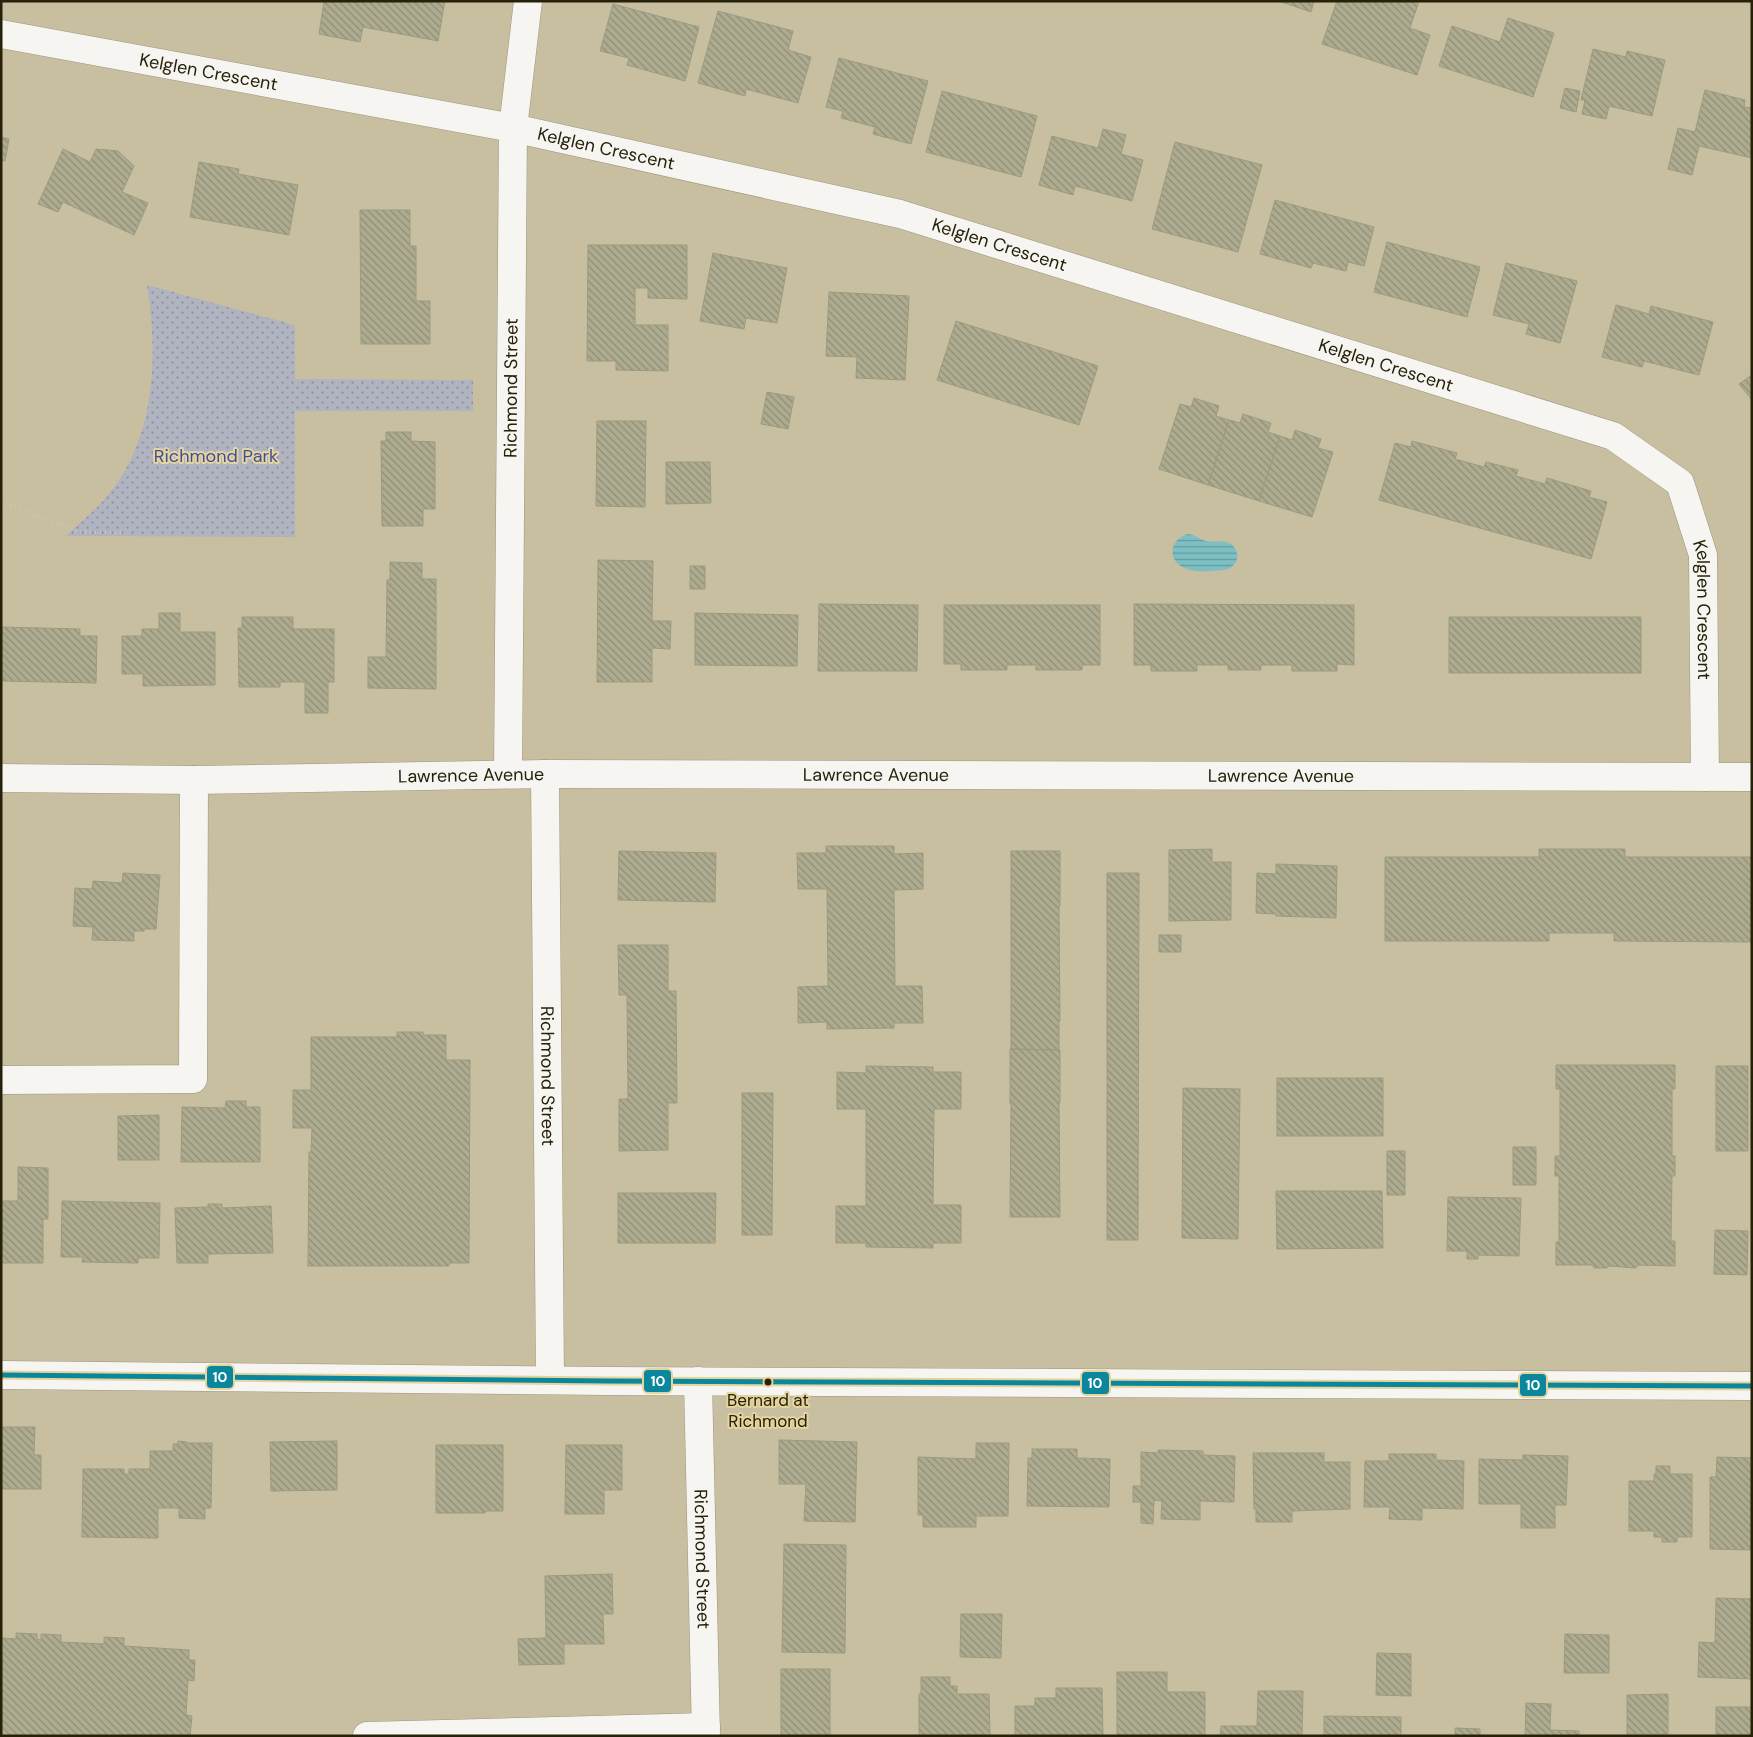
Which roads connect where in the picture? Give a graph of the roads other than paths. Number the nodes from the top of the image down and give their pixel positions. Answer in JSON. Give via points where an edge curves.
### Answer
{"nodes":[{"id":1,"x":528,"y":1,"type":"edge"},
{"id":2,"x":1,"y":34,"type":"edge"},
{"id":3,"x":513,"y":128,"type":"junction"},
{"id":4,"x":508,"y":774,"type":"junction"},
{"id":5,"x":545,"y":774,"type":"junction"},
{"id":6,"x":1705,"y":777,"type":"junction"},
{"id":7,"x":1752,"y":777,"type":"edge"},
{"id":8,"x":1,"y":778,"type":"edge"},
{"id":9,"x":194,"y":780,"type":"junction"},
{"id":10,"x":1,"y":1080,"type":"edge"},
{"id":11,"x":1,"y":1375,"type":"edge"},
{"id":12,"x":550,"y":1380,"type":"junction"},
{"id":13,"x":698,"y":1381,"type":"junction"},
{"id":14,"x":1752,"y":1386,"type":"edge"},
{"id":15,"x":706,"y":1732,"type":"edge"},
{"id":16,"x":368,"y":1735,"type":"edge"}],
"edges":[{"from":1,"to":3,"type":"street","name":"Richmond Street"},
{"from":2,"to":3,"type":"street","name":"Kelglen Crescent"},
{"from":3,"to":4,"type":"street","name":"Richmond Street"},
{"from":3,"to":6,"type":"street","name":"Kelglen Crescent","via":[[900,214],[1613,436],[1680,483],[1703,555]]},
{"from":4,"to":5,"type":"street","name":"Lawrence Avenue"},
{"from":4,"to":9,"type":"street","name":"Lawrence Avenue"},
{"from":5,"to":6,"type":"street","name":"Lawrence Avenue"},
{"from":5,"to":12,"type":"street","name":"Richmond Street"},
{"from":6,"to":7,"type":"street","name":"Lawrence Avenue"},
{"from":8,"to":9,"type":"street","name":"Lawrence Avenue"},
{"from":9,"to":10,"type":"street","via":[[193,1079]]},
{"from":11,"to":12,"type":"street"},
{"from":12,"to":13,"type":"street"},
{"from":13,"to":14,"type":"street"},
{"from":13,"to":15,"type":"street","name":"Richmond Street"},
{"from":15,"to":16,"type":"street"}]}
